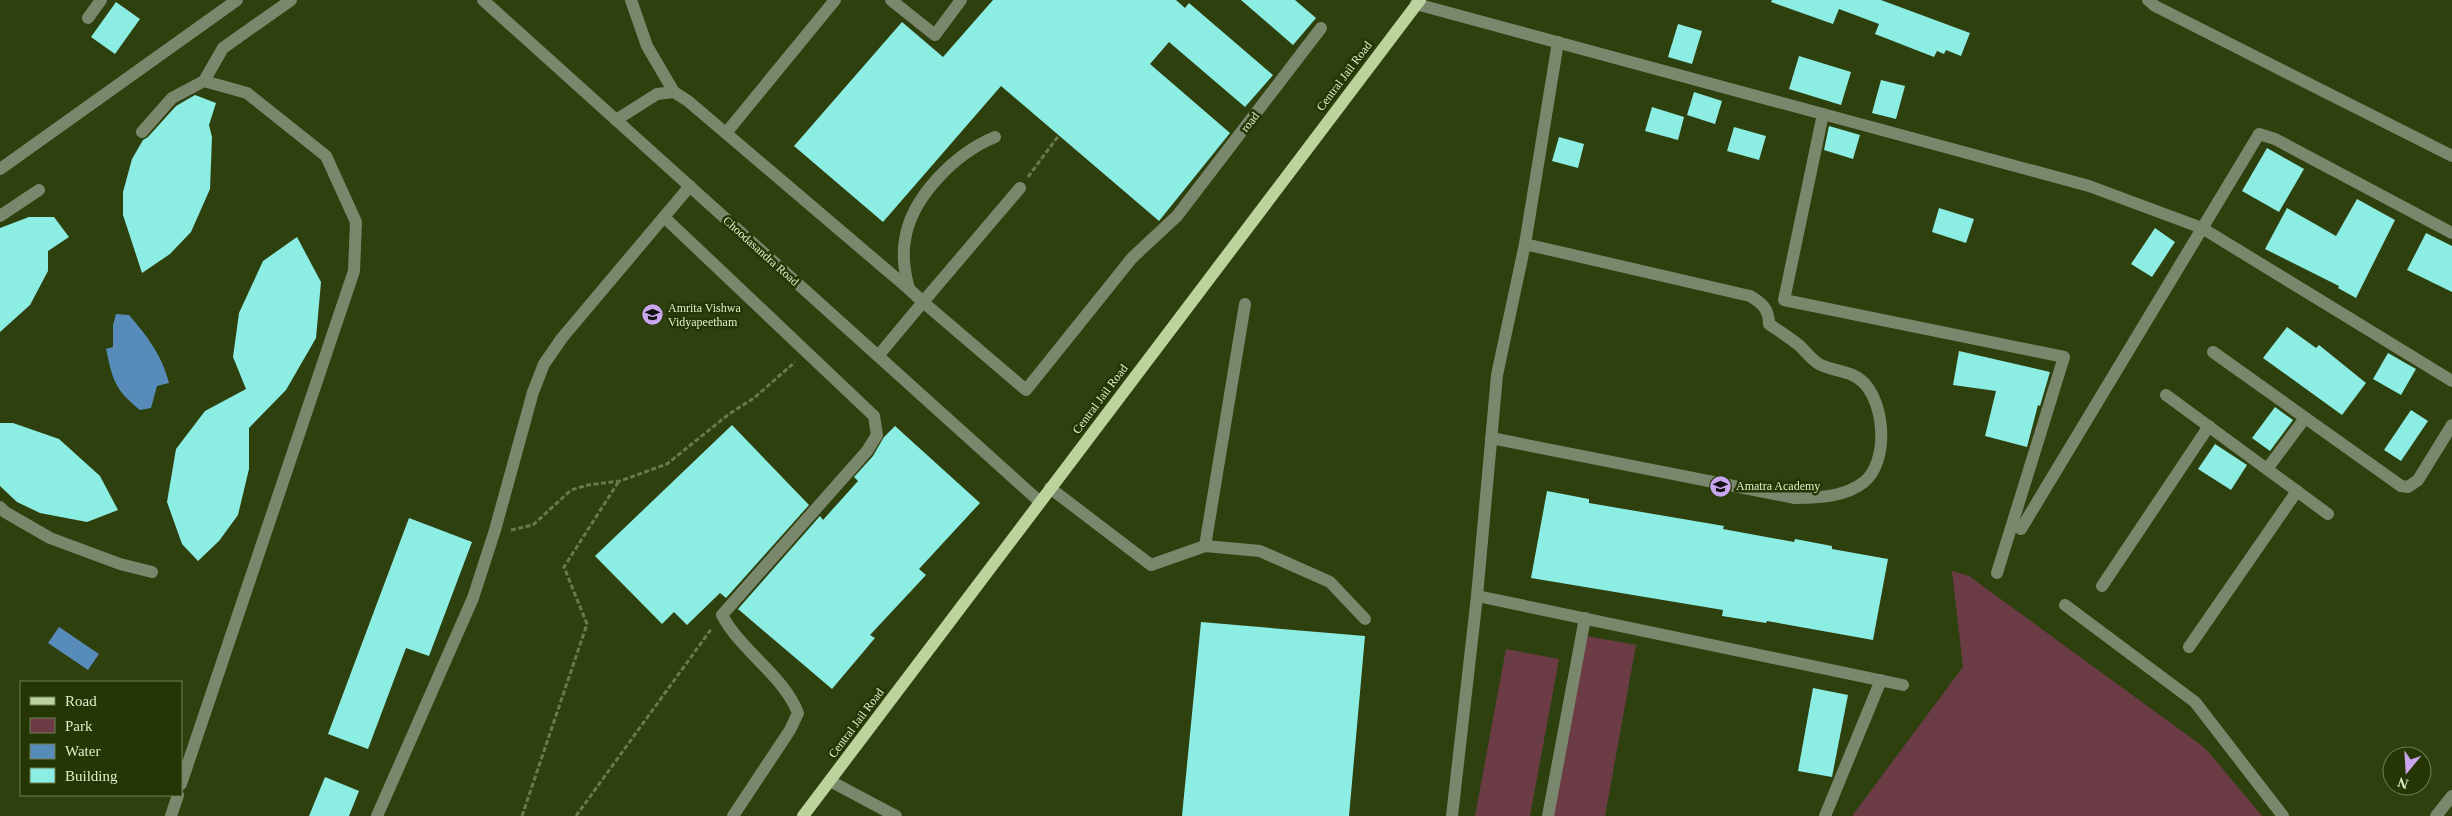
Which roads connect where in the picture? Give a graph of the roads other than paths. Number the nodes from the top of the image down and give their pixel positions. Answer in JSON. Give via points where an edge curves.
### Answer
{"nodes":[{"id":1,"x":101,"y":0,"type":"edge"},
{"id":2,"x":237,"y":0,"type":"edge"},
{"id":3,"x":290,"y":0,"type":"edge"},
{"id":4,"x":483,"y":0,"type":"edge"},
{"id":5,"x":631,"y":0,"type":"edge"},
{"id":6,"x":835,"y":0,"type":"edge"},
{"id":7,"x":891,"y":0,"type":"edge"},
{"id":8,"x":960,"y":0,"type":"edge"},
{"id":9,"x":2148,"y":0,"type":"edge"},
{"id":10,"x":1418,"y":2,"type":"edge"},
{"id":11,"x":88,"y":18,"type":"dead end"},
{"id":12,"x":1321,"y":28,"type":"dead end"},
{"id":13,"x":1558,"y":42,"type":"junction"},
{"id":14,"x":204,"y":81,"type":"junction"},
{"id":15,"x":674,"y":92,"type":"junction"},
{"id":16,"x":1823,"y":114,"type":"junction"},
{"id":17,"x":616,"y":120,"type":"junction"},
{"id":18,"x":142,"y":132,"type":"dead end"},
{"id":19,"x":726,"y":133,"type":"junction"},
{"id":20,"x":995,"y":137,"type":"dead end"},
{"id":21,"x":2452,"y":156,"type":"edge"},
{"id":22,"x":0,"y":169,"type":"edge"},
{"id":23,"x":690,"y":186,"type":"junction"},
{"id":24,"x":1020,"y":188,"type":"road end"},
{"id":25,"x":39,"y":190,"type":"dead end"},
{"id":26,"x":0,"y":216,"type":"edge"},
{"id":27,"x":664,"y":217,"type":"junction"},
{"id":28,"x":2202,"y":228,"type":"junction"},
{"id":29,"x":2452,"y":233,"type":"edge"},
{"id":30,"x":1525,"y":244,"type":"junction"},
{"id":31,"x":909,"y":289,"type":"junction"},
{"id":32,"x":923,"y":302,"type":"junction"},
{"id":33,"x":1245,"y":304,"type":"dead end"},
{"id":34,"x":2213,"y":352,"type":"dead end"},
{"id":35,"x":878,"y":356,"type":"junction"},
{"id":36,"x":2452,"y":381,"type":"edge"},
{"id":37,"x":2166,"y":395,"type":"dead end"},
{"id":38,"x":2305,"y":418,"type":"junction"},
{"id":39,"x":2452,"y":425,"type":"edge"},
{"id":40,"x":2209,"y":426,"type":"junction"},
{"id":41,"x":1491,"y":438,"type":"junction"},
{"id":42,"x":2267,"y":469,"type":"junction"},
{"id":43,"x":1050,"y":488,"type":"junction"},
{"id":44,"x":2297,"y":491,"type":"junction"},
{"id":45,"x":1040,"y":501,"type":"junction"},
{"id":46,"x":0,"y":506,"type":"edge"},
{"id":47,"x":2328,"y":514,"type":"dead end"},
{"id":48,"x":2021,"y":529,"type":"dead end"},
{"id":49,"x":1205,"y":546,"type":"junction"},
{"id":50,"x":152,"y":572,"type":"dead end"},
{"id":51,"x":1997,"y":573,"type":"dead end"},
{"id":52,"x":2102,"y":586,"type":"dead end"},
{"id":53,"x":1477,"y":596,"type":"junction"},
{"id":54,"x":2065,"y":605,"type":"dead end"},
{"id":55,"x":1585,"y":618,"type":"junction"},
{"id":56,"x":1365,"y":620,"type":"dead end"},
{"id":57,"x":2188,"y":647,"type":"dead end"},
{"id":58,"x":1881,"y":680,"type":"junction"},
{"id":59,"x":1903,"y":685,"type":"dead end"},
{"id":60,"x":182,"y":781,"type":"edge"},
{"id":61,"x":830,"y":781,"type":"junction"},
{"id":62,"x":178,"y":796,"type":"edge"},
{"id":63,"x":2452,"y":796,"type":"edge"},
{"id":64,"x":171,"y":816,"type":"edge"},
{"id":65,"x":377,"y":816,"type":"edge"},
{"id":66,"x":733,"y":816,"type":"edge"},
{"id":67,"x":803,"y":816,"type":"edge"},
{"id":68,"x":896,"y":816,"type":"edge"},
{"id":69,"x":1452,"y":816,"type":"edge"},
{"id":70,"x":1548,"y":816,"type":"edge"},
{"id":71,"x":1825,"y":816,"type":"edge"},
{"id":72,"x":2283,"y":816,"type":"edge"},
{"id":73,"x":2436,"y":816,"type":"edge"}],
"edges":[{"from":1,"to":11,"type":"street"},
{"from":2,"to":22,"type":"street"},
{"from":3,"to":14,"type":"street","via":[[223,48]]},
{"from":4,"to":17,"type":"street","name":"Choodasandra Road"},
{"from":5,"to":15,"type":"street","via":[[647,46]]},
{"from":6,"to":19,"type":"street"},
{"from":7,"to":8,"type":"street","via":[[935,35]]},
{"from":9,"to":21,"type":"street"},
{"from":10,"to":13,"type":"street"},
{"from":10,"to":43,"type":"main road","name":"Central Jail Road"},
{"from":12,"to":32,"type":"street","name":"road","via":[[1178,216],[1132,258],[1026,390]]},
{"from":13,"to":16,"type":"street"},
{"from":13,"to":30,"type":"street"},
{"from":14,"to":18,"type":"street","via":[[172,98]]},
{"from":14,"to":60,"type":"street","via":[[247,93],[326,156],[356,222],[354,271]]},
{"from":15,"to":17,"type":"street","via":[[657,94]]},
{"from":15,"to":19,"type":"street"},
{"from":16,"to":28,"type":"street","via":[[2089,186]]},
{"from":16,"to":51,"type":"street","via":[[1784,300],[2064,358]]},
{"from":17,"to":23,"type":"street","name":"Choodasandra Road"},
{"from":19,"to":31,"type":"street"},
{"from":20,"to":31,"type":"street","via":[[978,144],[943,172],[914,212],[904,242]]},
{"from":23,"to":27,"type":"street"},
{"from":23,"to":35,"type":"street","name":"Choodasandra Road"},
{"from":24,"to":32,"type":"street"},
{"from":25,"to":26,"type":"street"},
{"from":27,"to":65,"type":"street","via":[[544,364],[473,598]]},
{"from":27,"to":66,"type":"street","via":[[874,416],[878,435],[722,615],[730,632],[792,699],[798,713]]},
{"from":28,"to":29,"type":"street","via":[[2259,134]]},
{"from":28,"to":36,"type":"street"},
{"from":28,"to":48,"type":"street"},
{"from":30,"to":41,"type":"street","via":[[1497,375]]},
{"from":30,"to":41,"type":"street","via":[[1750,296],[1769,313],[1769,324],[1800,346],[1818,364],[1853,374],[1864,384],[1876,402],[1882,423],[1880,447],[1874,469],[1865,481],[1844,493],[1795,498]]},
{"from":31,"to":32,"type":"street"},
{"from":32,"to":35,"type":"street"},
{"from":33,"to":49,"type":"street"},
{"from":34,"to":38,"type":"street"},
{"from":35,"to":45,"type":"street","name":"Choodasandra Road"},
{"from":37,"to":40,"type":"street"},
{"from":38,"to":39,"type":"street","via":[[2400,486],[2408,487],[2418,480]]},
{"from":38,"to":42,"type":"street"},
{"from":40,"to":42,"type":"street"},
{"from":40,"to":52,"type":"street"},
{"from":41,"to":53,"type":"street"},
{"from":42,"to":44,"type":"street"},
{"from":43,"to":45,"type":"main road","name":"Central Jail Road"},
{"from":43,"to":49,"type":"street","via":[[1151,565]]},
{"from":44,"to":47,"type":"street"},
{"from":44,"to":57,"type":"street"},
{"from":45,"to":61,"type":"main road","name":"Central Jail Road"},
{"from":46,"to":50,"type":"street","via":[[50,538],[120,564]]},
{"from":49,"to":56,"type":"street","via":[[1260,551],[1330,582]]},
{"from":53,"to":55,"type":"street"},
{"from":53,"to":69,"type":"street"},
{"from":54,"to":72,"type":"street","via":[[2195,702]]},
{"from":55,"to":58,"type":"street"},
{"from":55,"to":70,"type":"street"},
{"from":58,"to":59,"type":"street"},
{"from":58,"to":71,"type":"street"},
{"from":61,"to":67,"type":"main road","name":"Central Jail Road"},
{"from":61,"to":68,"type":"street"},
{"from":62,"to":64,"type":"street"},
{"from":63,"to":73,"type":"street"}]}
